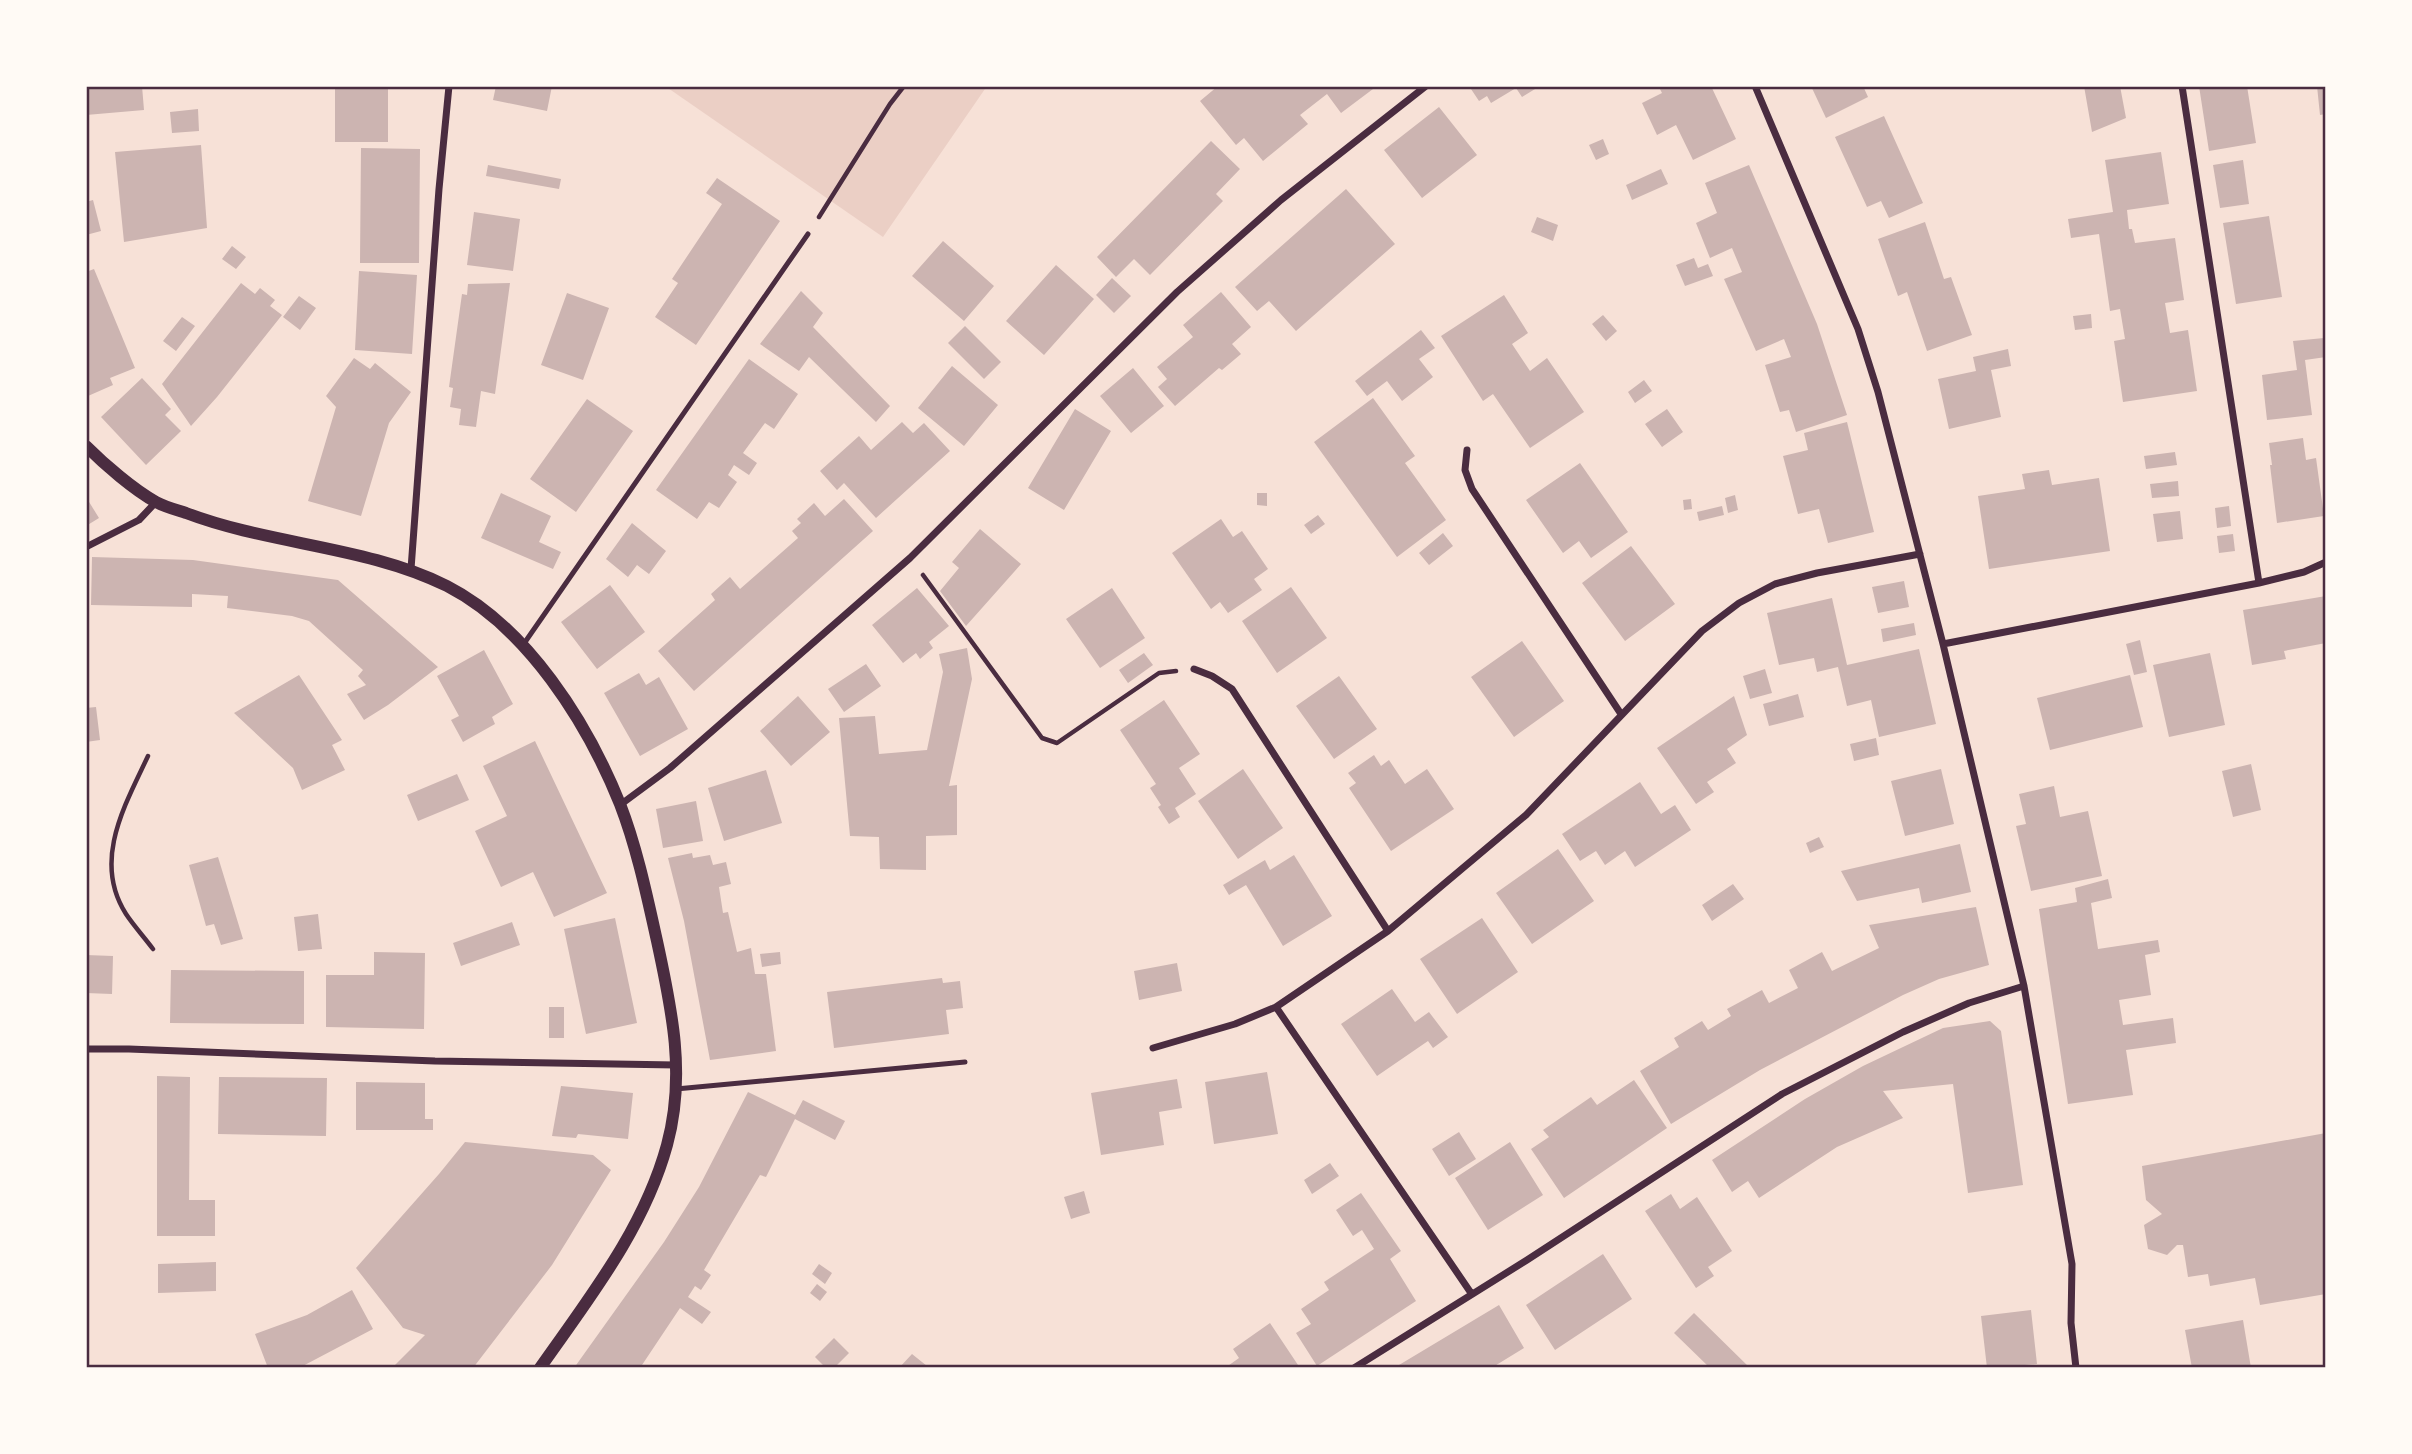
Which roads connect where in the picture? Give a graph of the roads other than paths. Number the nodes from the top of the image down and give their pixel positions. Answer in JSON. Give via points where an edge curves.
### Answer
{"nodes":[{"id":1,"x":449,"y":86,"type":"edge"},
{"id":2,"x":1426,"y":86,"type":"edge"},
{"id":3,"x":1755,"y":86,"type":"edge"},
{"id":4,"x":2182,"y":86,"type":"edge"},
{"id":5,"x":808,"y":234,"type":"road end"},
{"id":6,"x":86,"y":446,"type":"edge"},
{"id":7,"x":1466,"y":450,"type":"dead end"},
{"id":8,"x":156,"y":502,"type":"junction"},
{"id":9,"x":86,"y":547,"type":"edge"},
{"id":10,"x":1920,"y":554,"type":"junction"},
{"id":11,"x":2326,"y":562,"type":"edge"},
{"id":12,"x":411,"y":569,"type":"junction"},
{"id":13,"x":2259,"y":583,"type":"junction"},
{"id":14,"x":1943,"y":644,"type":"junction"},
{"id":15,"x":523,"y":645,"type":"junction"},
{"id":16,"x":1194,"y":669,"type":"road end"},
{"id":17,"x":1621,"y":714,"type":"junction"},
{"id":18,"x":620,"y":805,"type":"junction"},
{"id":19,"x":1388,"y":932,"type":"junction"},
{"id":20,"x":2024,"y":986,"type":"junction"},
{"id":21,"x":1276,"y":1007,"type":"junction"},
{"id":22,"x":1153,"y":1048,"type":"dead end"},
{"id":23,"x":86,"y":1049,"type":"edge"},
{"id":24,"x":965,"y":1062,"type":"dead end"},
{"id":25,"x":678,"y":1065,"type":"junction"},
{"id":26,"x":676,"y":1089,"type":"junction"},
{"id":27,"x":1471,"y":1293,"type":"junction"},
{"id":28,"x":540,"y":1368,"type":"edge"},
{"id":29,"x":1354,"y":1368,"type":"edge"},
{"id":30,"x":2076,"y":1368,"type":"edge"}],
"edges":[{"from":1,"to":12,"type":"street"},
{"from":2,"to":18,"type":"street","via":[[1281,200],[1177,292],[910,558],[670,768]]},
{"from":3,"to":10,"type":"street","via":[[1858,329]]},
{"from":4,"to":13,"type":"street"},
{"from":5,"to":15,"type":"lane"},
{"from":6,"to":8,"type":"street"},
{"from":7,"to":17,"type":"street","via":[[1465,470],[1472,489]]},
{"from":8,"to":9,"type":"street","via":[[139,520]]},
{"from":8,"to":12,"type":"street","via":[[214,524]]},
{"from":10,"to":14,"type":"street"},
{"from":10,"to":17,"type":"street","via":[[1816,572],[1775,584],[1739,603],[1702,631]]},
{"from":11,"to":13,"type":"street"},
{"from":12,"to":15,"type":"street","via":[[471,600]]},
{"from":13,"to":14,"type":"street"},
{"from":14,"to":20,"type":"street"},
{"from":15,"to":18,"type":"street","via":[[585,731]]},
{"from":16,"to":19,"type":"street","via":[[1232,689]]},
{"from":17,"to":19,"type":"street","via":[[1525,815]]},
{"from":18,"to":25,"type":"street","via":[[660,955]]},
{"from":19,"to":21,"type":"street"},
{"from":20,"to":27,"type":"street","via":[[1969,1003],[1903,1032],[1782,1094]]},
{"from":20,"to":30,"type":"street","via":[[2072,1264]]},
{"from":21,"to":22,"type":"street"},
{"from":21,"to":27,"type":"street"},
{"from":23,"to":25,"type":"street"},
{"from":24,"to":26,"type":"lane"},
{"from":25,"to":26,"type":"street"},
{"from":26,"to":28,"type":"street","via":[[667,1143],[651,1191],[625,1244]]},
{"from":27,"to":29,"type":"street"}]}
